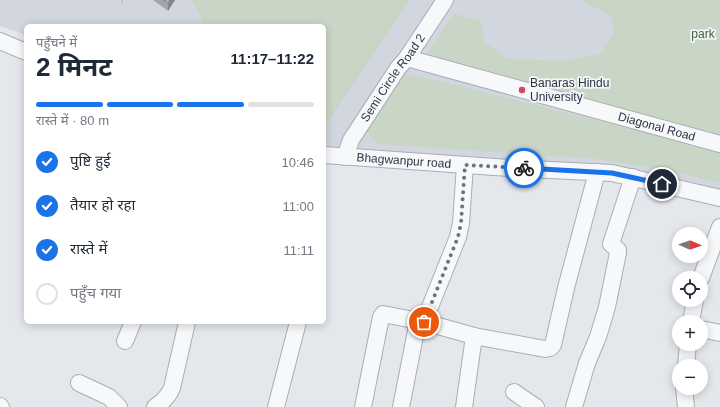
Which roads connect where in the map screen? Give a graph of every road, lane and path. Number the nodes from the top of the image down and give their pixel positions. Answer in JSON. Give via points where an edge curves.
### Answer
{"nodes":[{"id":1,"x":122,"y":0,"type":"edge"},
{"id":2,"x":445,"y":0,"type":"edge"},
{"id":3,"x":122,"y":4,"type":"dead end"},
{"id":4,"x":0,"y":42,"type":"edge"},
{"id":5,"x":24,"y":51,"type":"edge"},
{"id":6,"x":408,"y":58,"type":"junction"},
{"id":7,"x":720,"y":144,"type":"edge"},
{"id":8,"x":326,"y":154,"type":"edge"},
{"id":9,"x":345,"y":157,"type":"junction"},
{"id":10,"x":465,"y":165,"type":"junction"},
{"id":11,"x":597,"y":172,"type":"junction"},
{"id":12,"x":633,"y":177,"type":"junction"},
{"id":13,"x":720,"y":198,"type":"edge"},
{"id":14,"x":720,"y":227,"type":"edge"},
{"id":15,"x":703,"y":271,"type":"edge"},
{"id":16,"x":421,"y":321,"type":"junction"},
{"id":17,"x":132,"y":324,"type":"edge"},
{"id":18,"x":188,"y":324,"type":"edge"},
{"id":19,"x":297,"y":324,"type":"edge"},
{"id":20,"x":708,"y":330,"type":"edge"},
{"id":21,"x":720,"y":333,"type":"edge"},
{"id":22,"x":474,"y":336,"type":"junction"},
{"id":23,"x":125,"y":341,"type":"dead end"},
{"id":24,"x":79,"y":383,"type":"dead end"},
{"id":25,"x":514,"y":392,"type":"dead end"},
{"id":26,"x":685,"y":395,"type":"edge"},
{"id":27,"x":161,"y":406,"type":"edge"},
{"id":28,"x":119,"y":407,"type":"edge"},
{"id":29,"x":276,"y":407,"type":"edge"},
{"id":30,"x":363,"y":407,"type":"edge"},
{"id":31,"x":401,"y":407,"type":"edge"},
{"id":32,"x":464,"y":407,"type":"edge"},
{"id":33,"x":536,"y":407,"type":"edge"},
{"id":34,"x":574,"y":407,"type":"edge"},
{"id":35,"x":686,"y":407,"type":"edge"}],
"edges":[{"from":1,"to":3,"type":"path"},
{"from":2,"to":6,"type":"street","name":"Semi Circle Road 2"},
{"from":4,"to":5,"type":"street"},
{"from":6,"to":7,"type":"street","name":"Diagonal Road"},
{"from":6,"to":9,"type":"street","name":"Semi Circle Road 2","via":[[398,68],[351,140]]},
{"from":8,"to":9,"type":"street","name":"Bhagwanpur road"},
{"from":9,"to":10,"type":"street","name":"Bhagwanpur road"},
{"from":10,"to":11,"type":"street","name":"Bhagwanpur road"},
{"from":10,"to":16,"type":"street","via":[[458,237]]},
{"from":11,"to":12,"type":"street","name":"Bhagwanpur road"},
{"from":11,"to":22,"type":"street","via":[[566,288],[554,346],[545,349]]},
{"from":12,"to":13,"type":"street","name":"Bhagwanpur road"},
{"from":12,"to":34,"type":"street","via":[[612,241],[612,246],[617,248],[618,253],[607,307]]},
{"from":14,"to":15,"type":"street"},
{"from":16,"to":22,"type":"street"},
{"from":16,"to":30,"type":"street","via":[[383,314]]},
{"from":16,"to":31,"type":"street"},
{"from":17,"to":23,"type":"street"},
{"from":18,"to":27,"type":"street","via":[[172,388]]},
{"from":19,"to":29,"type":"street"},
{"from":20,"to":21,"type":"street"},
{"from":22,"to":32,"type":"street"},
{"from":24,"to":28,"type":"street","via":[[109,397]]},
{"from":25,"to":33,"type":"street"},
{"from":26,"to":35,"type":"street"}]}
